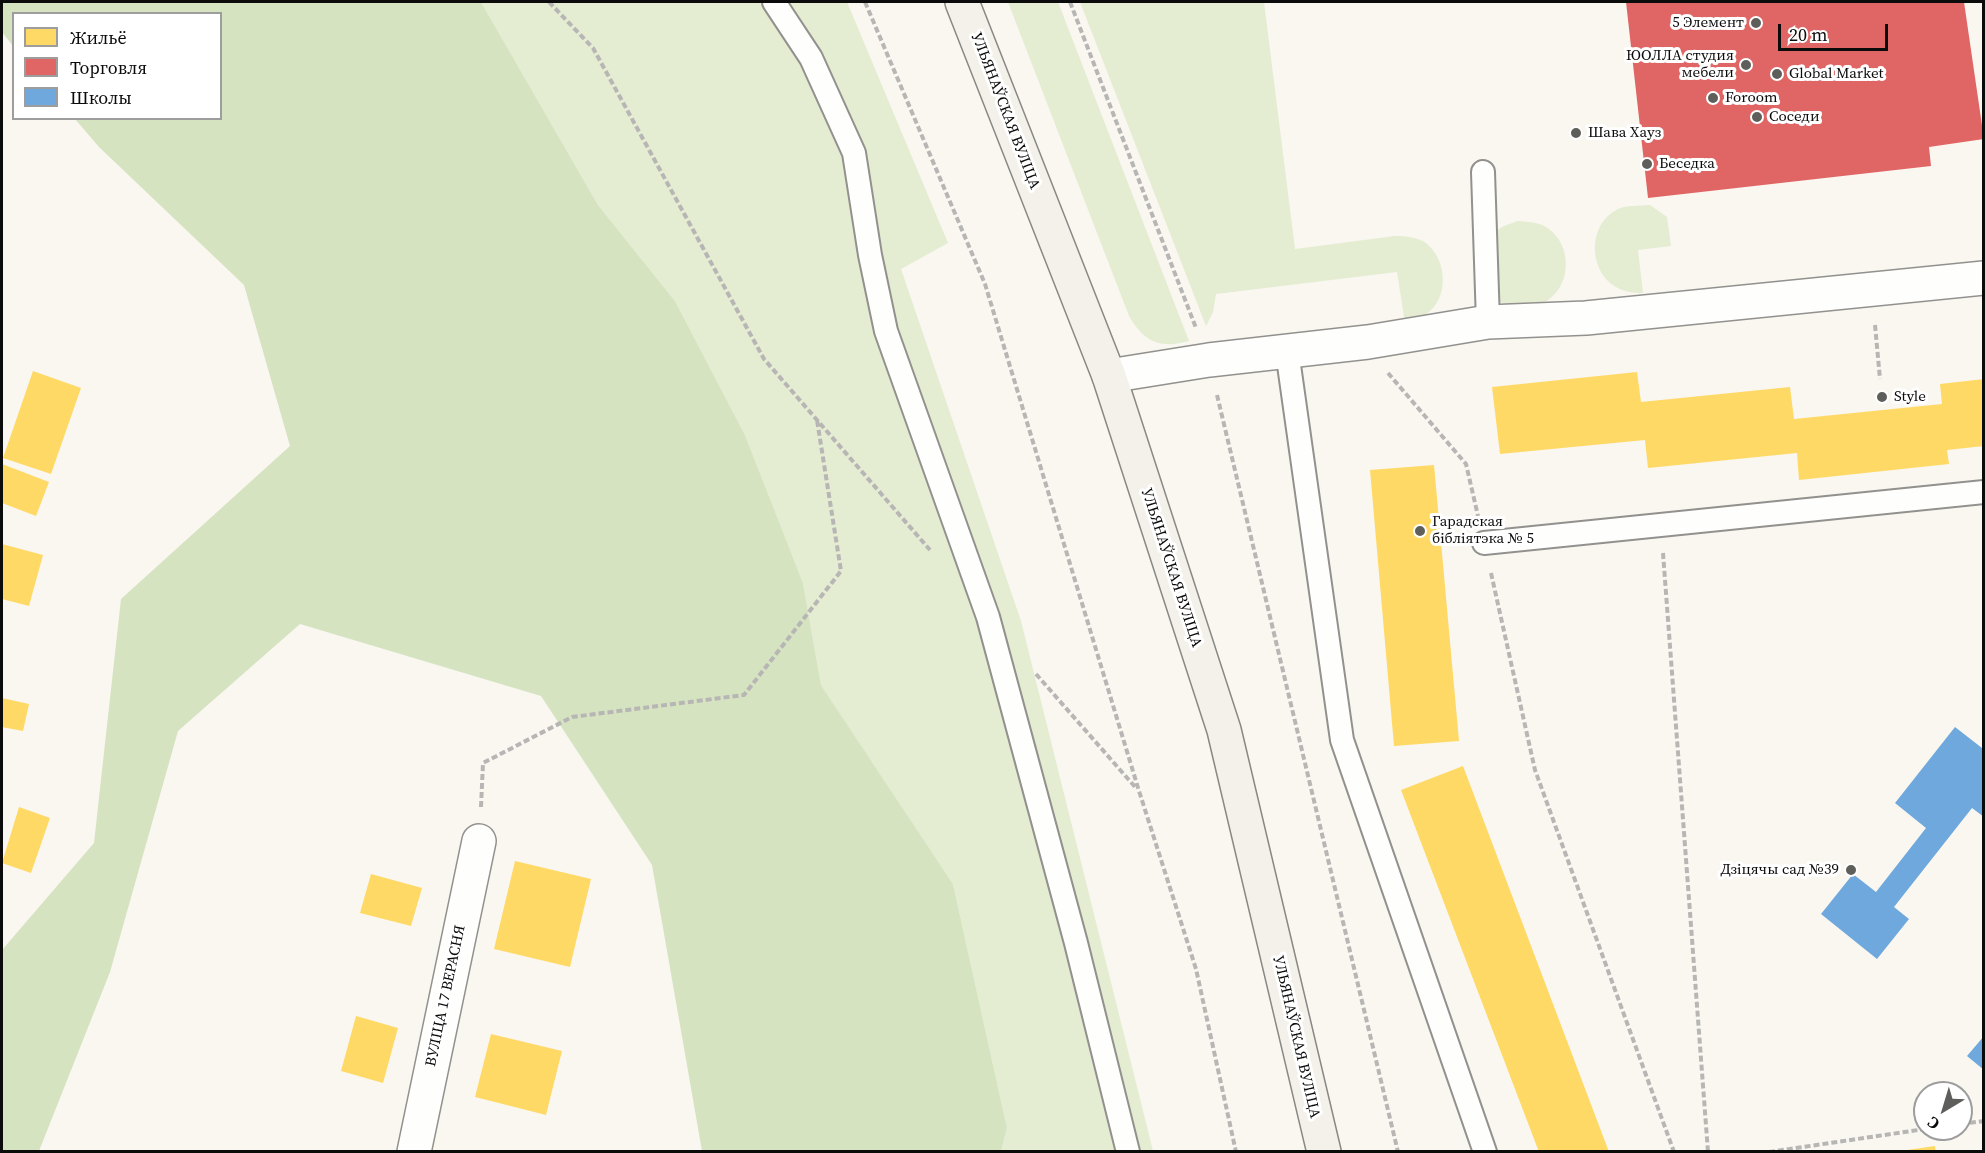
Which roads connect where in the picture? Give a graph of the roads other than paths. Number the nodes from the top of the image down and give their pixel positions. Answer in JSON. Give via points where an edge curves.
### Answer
{"nodes":[{"id":1,"x":774,"y":2,"type":"edge"},
{"id":2,"x":962,"y":2,"type":"edge"},
{"id":3,"x":1483,"y":172,"type":"dead end"},
{"id":4,"x":1983,"y":278,"type":"edge"},
{"id":5,"x":1488,"y":322,"type":"junction"},
{"id":6,"x":1287,"y":351,"type":"junction"},
{"id":7,"x":1109,"y":376,"type":"junction"},
{"id":8,"x":1983,"y":492,"type":"edge"},
{"id":9,"x":1484,"y":543,"type":"road end"},
{"id":10,"x":479,"y":841,"type":"road end"},
{"id":11,"x":414,"y":1152,"type":"edge"},
{"id":12,"x":1128,"y":1152,"type":"edge"},
{"id":13,"x":1324,"y":1152,"type":"edge"},
{"id":14,"x":1485,"y":1152,"type":"edge"}],
"edges":[{"from":1,"to":12,"type":"lane","via":[[811,58],[854,153],[886,331],[988,617]]},
{"from":2,"to":7,"type":"main road","name":"УЛЬЯНАЎСКАЯ ВУЛІЦА"},
{"from":3,"to":5,"type":"lane"},
{"from":4,"to":5,"type":"street","via":[[1586,318]]},
{"from":5,"to":6,"type":"street"},
{"from":6,"to":7,"type":"street"},
{"from":6,"to":14,"type":"lane","via":[[1342,740]]},
{"from":7,"to":13,"type":"main road","name":"УЛЬЯНАЎСКАЯ ВУЛІЦА","via":[[1224,730]]},
{"from":8,"to":9,"type":"lane"},
{"from":10,"to":11,"type":"street","name":"ВУЛІЦА 17 ВЕРАСНЯ"}]}
